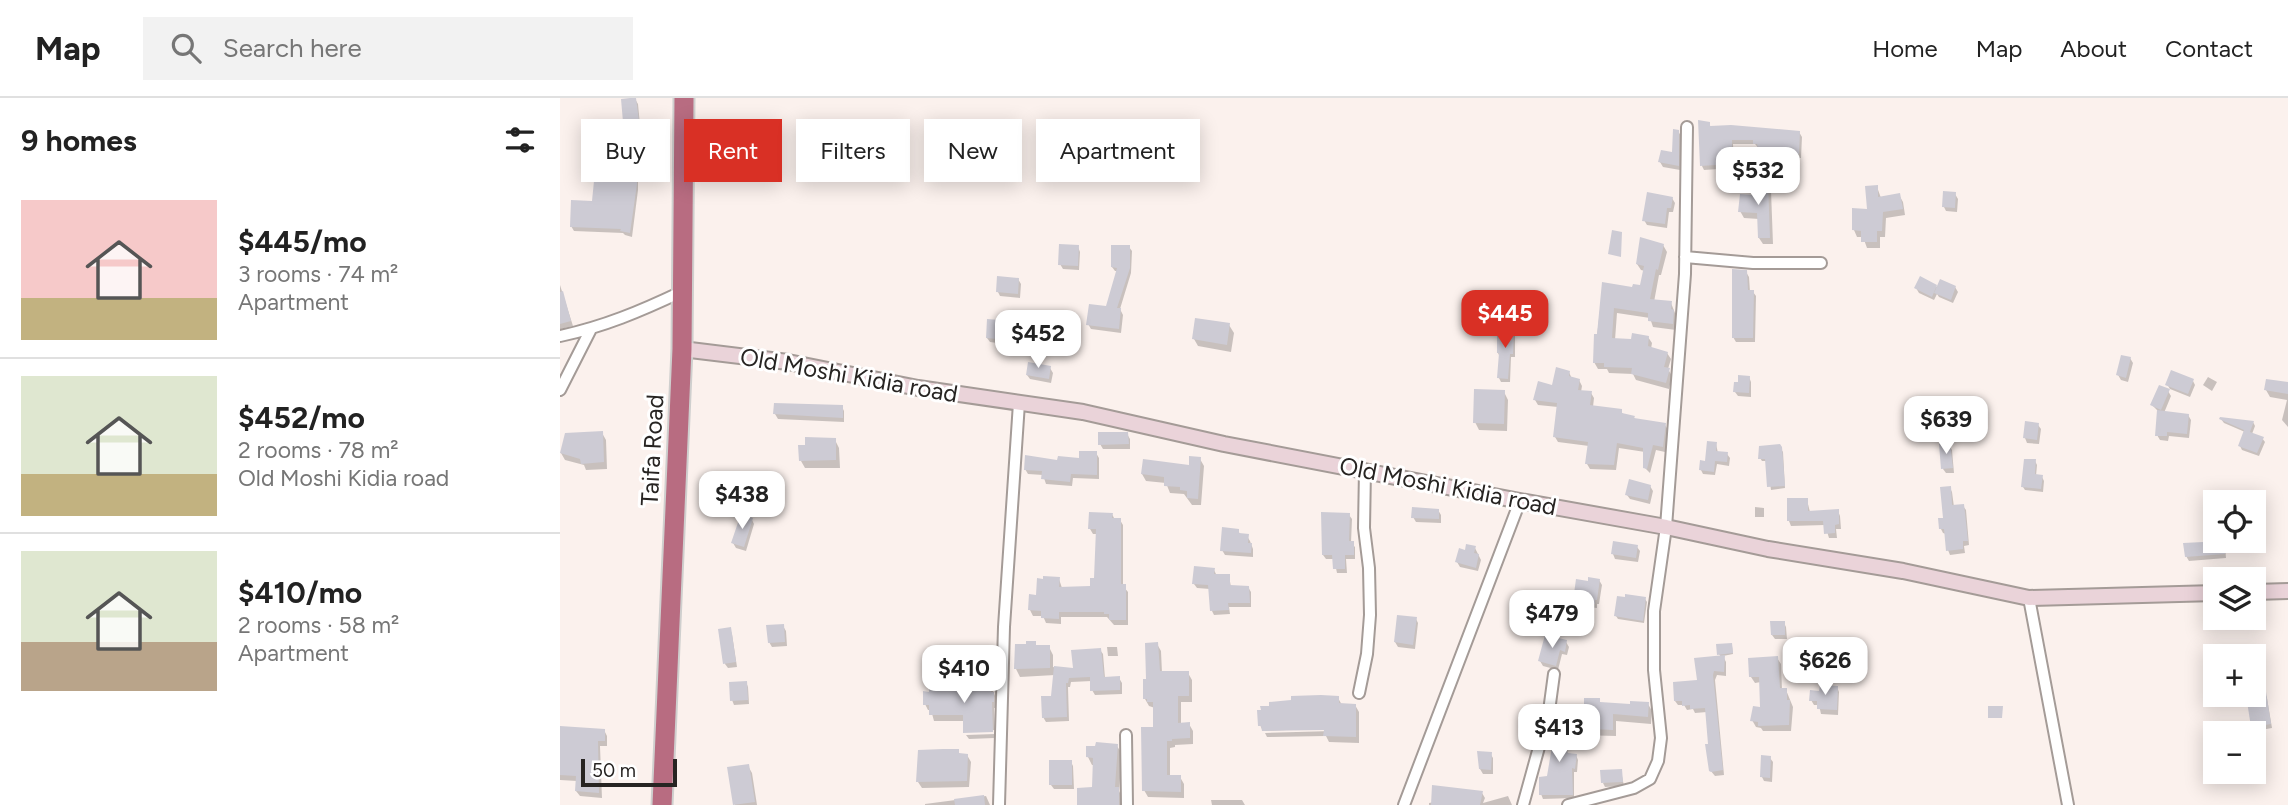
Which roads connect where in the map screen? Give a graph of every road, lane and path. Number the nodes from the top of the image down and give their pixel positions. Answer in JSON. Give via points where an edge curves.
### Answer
{"nodes":[{"id":1,"x":684,"y":98,"type":"edge"},
{"id":2,"x":1686,"y":127,"type":"dead end"},
{"id":3,"x":1685,"y":257,"type":"junction"},
{"id":4,"x":1821,"y":263,"type":"dead end"},
{"id":5,"x":681,"y":292,"type":"junction"},
{"id":6,"x":591,"y":329,"type":"junction"},
{"id":7,"x":560,"y":336,"type":"edge"},
{"id":8,"x":682,"y":349,"type":"junction"},
{"id":9,"x":560,"y":390,"type":"edge"},
{"id":10,"x":1019,"y":403,"type":"junction"},
{"id":11,"x":1364,"y":470,"type":"junction"},
{"id":12,"x":1520,"y":501,"type":"junction"},
{"id":13,"x":1666,"y":527,"type":"junction"},
{"id":14,"x":2288,"y":591,"type":"edge"},
{"id":15,"x":2266,"y":592,"type":"edge"},
{"id":16,"x":2203,"y":593,"type":"edge"},
{"id":17,"x":2029,"y":598,"type":"junction"},
{"id":18,"x":1554,"y":674,"type":"dead end"},
{"id":19,"x":1359,"y":693,"type":"dead end"},
{"id":20,"x":1126,"y":735,"type":"dead end"},
{"id":21,"x":662,"y":805,"type":"edge"},
{"id":22,"x":999,"y":805,"type":"edge"},
{"id":23,"x":1127,"y":805,"type":"edge"},
{"id":24,"x":1404,"y":805,"type":"edge"},
{"id":25,"x":1522,"y":805,"type":"edge"},
{"id":26,"x":1569,"y":805,"type":"edge"},
{"id":27,"x":2068,"y":805,"type":"edge"}],
"edges":[{"from":1,"to":5,"type":"highway","name":"Taifa Road"},
{"from":2,"to":3,"type":"street"},
{"from":3,"to":4,"type":"street"},
{"from":3,"to":13,"type":"street"},
{"from":5,"to":6,"type":"street"},
{"from":5,"to":8,"type":"highway","name":"Taifa Road"},
{"from":6,"to":7,"type":"street"},
{"from":6,"to":9,"type":"street"},
{"from":8,"to":10,"type":"street","name":"Old Moshi Kidia road","via":[[788,362]]},
{"from":8,"to":21,"type":"highway","name":"Taifa Road"},
{"from":10,"to":11,"type":"street","name":"Old Moshi Kidia road"},
{"from":10,"to":22,"type":"street","via":[[1004,627]]},
{"from":11,"to":12,"type":"street","name":"Old Moshi Kidia road"},
{"from":11,"to":19,"type":"street","via":[[1370,615]]},
{"from":12,"to":13,"type":"street","name":"Old Moshi Kidia road"},
{"from":12,"to":24,"type":"street"},
{"from":13,"to":17,"type":"street","name":"Old Moshi Kidia road"},
{"from":13,"to":26,"type":"street","via":[[1654,611],[1661,738],[1658,761],[1650,779],[1634,788]]},
{"from":14,"to":15,"type":"street"},
{"from":16,"to":17,"type":"street","name":"Old Moshi Kidia road"},
{"from":17,"to":27,"type":"street"},
{"from":18,"to":25,"type":"street","via":[[1549,711]]},
{"from":20,"to":23,"type":"street"}]}
